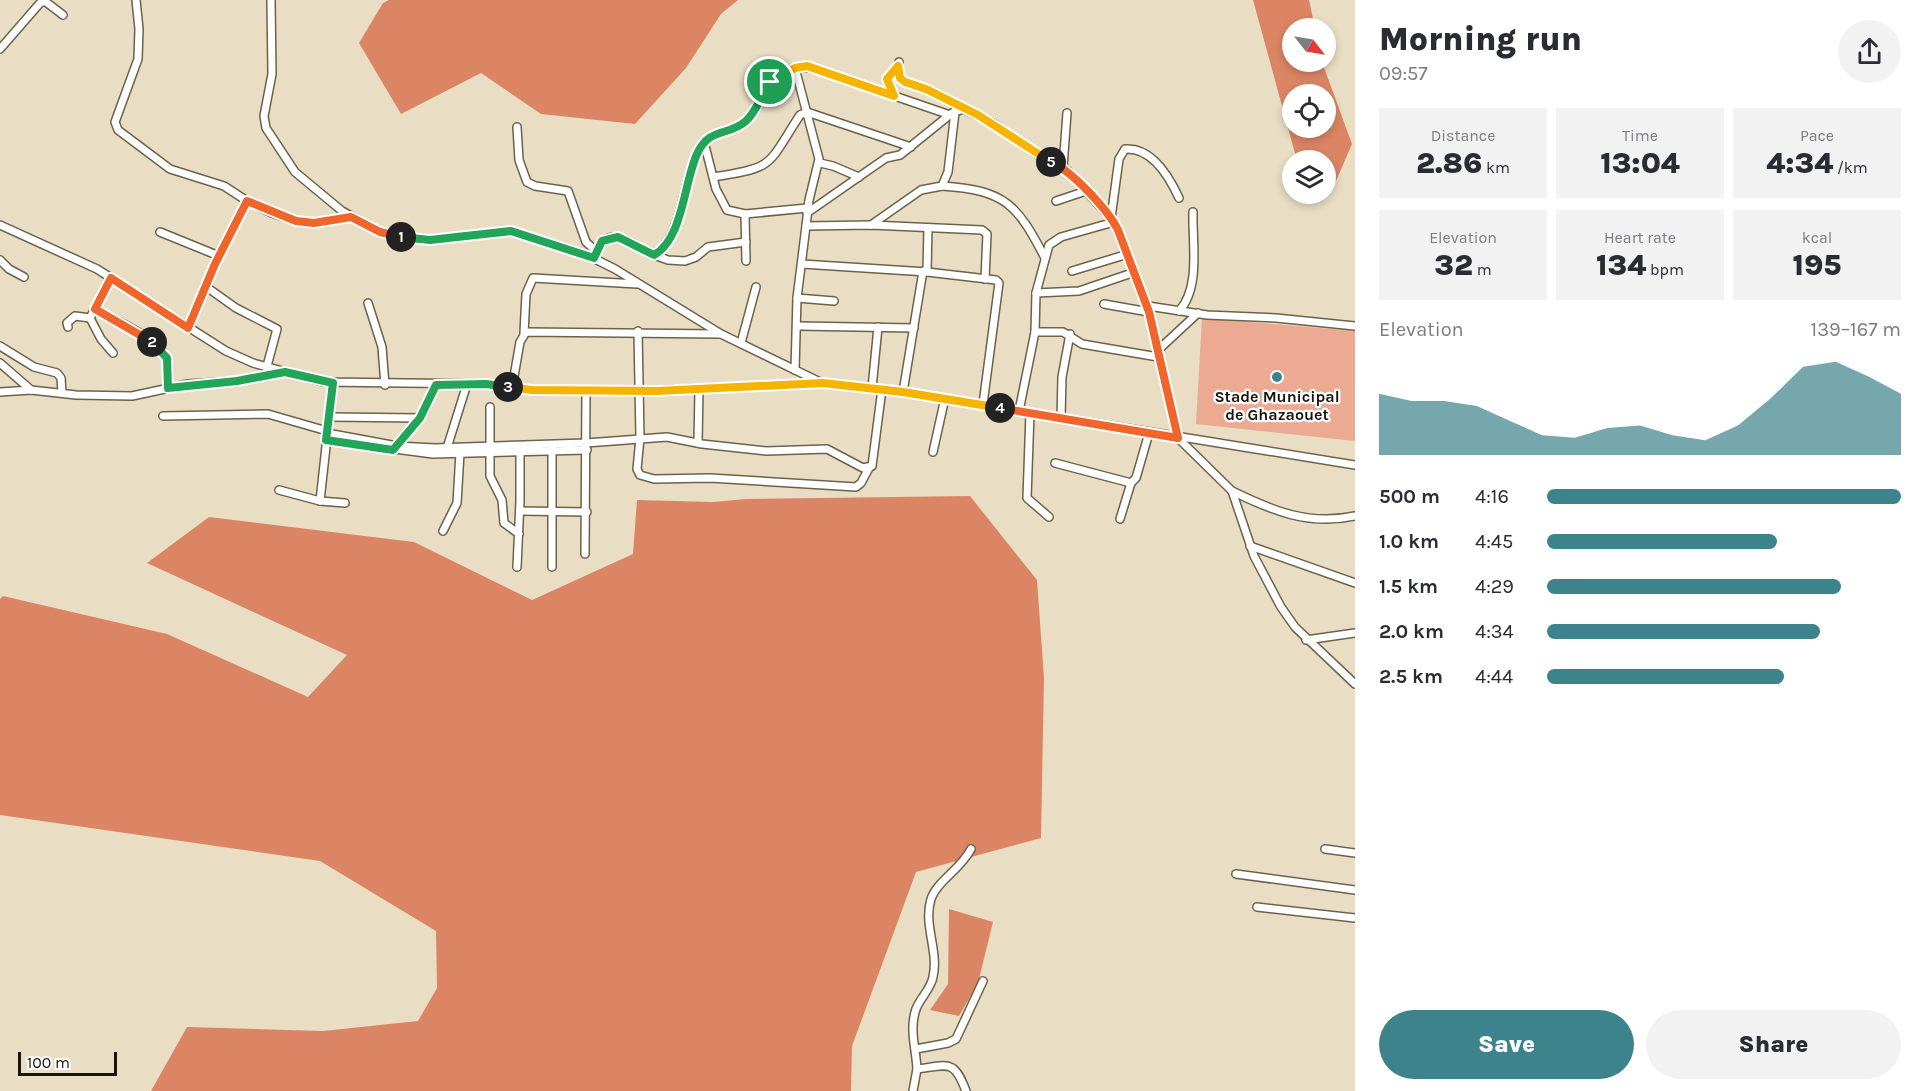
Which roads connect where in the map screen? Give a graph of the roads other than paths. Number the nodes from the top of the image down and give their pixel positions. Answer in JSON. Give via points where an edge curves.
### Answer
{"nodes":[{"id":1,"x":136,"y":0,"type":"edge"},
{"id":2,"x":272,"y":0,"type":"edge"},
{"id":3,"x":63,"y":15,"type":"dead end"},
{"id":4,"x":0,"y":49,"type":"edge"},
{"id":5,"x":795,"y":68,"type":"junction"},
{"id":6,"x":894,"y":96,"type":"junction"},
{"id":7,"x":966,"y":109,"type":"junction"},
{"id":8,"x":807,"y":112,"type":"junction"},
{"id":9,"x":952,"y":113,"type":"junction"},
{"id":10,"x":1067,"y":113,"type":"dead end"},
{"id":11,"x":517,"y":127,"type":"dead end"},
{"id":12,"x":704,"y":142,"type":"junction"},
{"id":13,"x":911,"y":147,"type":"junction"},
{"id":14,"x":820,"y":163,"type":"junction"},
{"id":15,"x":1063,"y":167,"type":"junction"},
{"id":16,"x":712,"y":177,"type":"junction"},
{"id":17,"x":859,"y":177,"type":"junction"},
{"id":18,"x":942,"y":186,"type":"junction"},
{"id":19,"x":1086,"y":191,"type":"junction"},
{"id":20,"x":1179,"y":198,"type":"dead end"},
{"id":21,"x":247,"y":201,"type":"junction"},
{"id":22,"x":1056,"y":201,"type":"dead end"},
{"id":23,"x":807,"y":211,"type":"junction"},
{"id":24,"x":1193,"y":212,"type":"dead end"},
{"id":25,"x":745,"y":214,"type":"junction"},
{"id":26,"x":351,"y":217,"type":"junction"},
{"id":27,"x":1112,"y":220,"type":"junction"},
{"id":28,"x":0,"y":225,"type":"edge"},
{"id":29,"x":871,"y":225,"type":"junction"},
{"id":30,"x":806,"y":226,"type":"junction"},
{"id":31,"x":928,"y":228,"type":"junction"},
{"id":32,"x":160,"y":232,"type":"dead end"},
{"id":33,"x":746,"y":242,"type":"junction"},
{"id":34,"x":595,"y":254,"type":"junction"},
{"id":35,"x":1128,"y":254,"type":"junction"},
{"id":36,"x":654,"y":255,"type":"junction"},
{"id":37,"x":219,"y":256,"type":"junction"},
{"id":38,"x":1045,"y":258,"type":"junction"},
{"id":39,"x":0,"y":260,"type":"edge"},
{"id":40,"x":746,"y":261,"type":"dead end"},
{"id":41,"x":802,"y":264,"type":"junction"},
{"id":42,"x":1072,"y":271,"type":"dead end"},
{"id":43,"x":925,"y":272,"type":"junction"},
{"id":44,"x":1135,"y":272,"type":"junction"},
{"id":45,"x":24,"y":277,"type":"dead end"},
{"id":46,"x":628,"y":277,"type":"junction"},
{"id":47,"x":111,"y":278,"type":"junction"},
{"id":48,"x":985,"y":279,"type":"junction"},
{"id":49,"x":618,"y":284,"type":"junction"},
{"id":50,"x":640,"y":284,"type":"junction"},
{"id":51,"x":205,"y":286,"type":"junction"},
{"id":52,"x":756,"y":287,"type":"dead end"},
{"id":53,"x":1036,"y":293,"type":"junction"},
{"id":54,"x":796,"y":298,"type":"junction"},
{"id":55,"x":834,"y":301,"type":"dead end"},
{"id":56,"x":368,"y":303,"type":"dead end"},
{"id":57,"x":1104,"y":304,"type":"dead end"},
{"id":58,"x":95,"y":309,"type":"junction"},
{"id":59,"x":1148,"y":309,"type":"junction"},
{"id":60,"x":1179,"y":310,"type":"junction"},
{"id":61,"x":1198,"y":314,"type":"junction"},
{"id":62,"x":90,"y":318,"type":"junction"},
{"id":63,"x":798,"y":326,"type":"junction"},
{"id":64,"x":1355,"y":326,"type":"edge"},
{"id":65,"x":68,"y":327,"type":"dead end"},
{"id":66,"x":878,"y":327,"type":"junction"},
{"id":67,"x":188,"y":328,"type":"junction"},
{"id":68,"x":914,"y":328,"type":"junction"},
{"id":69,"x":638,"y":332,"type":"junction"},
{"id":70,"x":1035,"y":332,"type":"junction"},
{"id":71,"x":524,"y":333,"type":"junction"},
{"id":72,"x":721,"y":334,"type":"junction"},
{"id":73,"x":1070,"y":334,"type":"junction"},
{"id":74,"x":741,"y":344,"type":"junction"},
{"id":75,"x":0,"y":346,"type":"edge"},
{"id":76,"x":114,"y":353,"type":"dead end"},
{"id":77,"x":1158,"y":354,"type":"junction"},
{"id":78,"x":0,"y":363,"type":"edge"},
{"id":79,"x":267,"y":366,"type":"junction"},
{"id":80,"x":792,"y":368,"type":"junction"},
{"id":81,"x":285,"y":372,"type":"junction"},
{"id":82,"x":333,"y":383,"type":"junction"},
{"id":83,"x":790,"y":383,"type":"junction"},
{"id":84,"x":823,"y":383,"type":"junction"},
{"id":85,"x":467,"y":384,"type":"junction"},
{"id":86,"x":385,"y":385,"type":"junction"},
{"id":87,"x":436,"y":385,"type":"junction"},
{"id":88,"x":168,"y":388,"type":"junction"},
{"id":89,"x":512,"y":388,"type":"junction"},
{"id":90,"x":872,"y":388,"type":"junction"},
{"id":91,"x":699,"y":389,"type":"junction"},
{"id":92,"x":882,"y":389,"type":"junction"},
{"id":93,"x":31,"y":390,"type":"junction"},
{"id":94,"x":586,"y":391,"type":"junction"},
{"id":95,"x":638,"y":391,"type":"junction"},
{"id":96,"x":0,"y":392,"type":"edge"},
{"id":97,"x":903,"y":392,"type":"junction"},
{"id":98,"x":62,"y":393,"type":"junction"},
{"id":99,"x":945,"y":399,"type":"junction"},
{"id":100,"x":982,"y":404,"type":"junction"},
{"id":101,"x":490,"y":407,"type":"dead end"},
{"id":102,"x":1019,"y":411,"type":"junction"},
{"id":103,"x":1030,"y":413,"type":"junction"},
{"id":104,"x":163,"y":416,"type":"dead end"},
{"id":105,"x":329,"y":417,"type":"junction"},
{"id":106,"x":420,"y":418,"type":"junction"},
{"id":107,"x":1061,"y":418,"type":"junction"},
{"id":108,"x":1149,"y":433,"type":"junction"},
{"id":109,"x":327,"y":434,"type":"junction"},
{"id":110,"x":640,"y":438,"type":"junction"},
{"id":111,"x":1178,"y":438,"type":"junction"},
{"id":112,"x":698,"y":443,"type":"junction"},
{"id":113,"x":520,"y":447,"type":"junction"},
{"id":114,"x":552,"y":447,"type":"junction"},
{"id":115,"x":586,"y":447,"type":"junction"},
{"id":116,"x":395,"y":448,"type":"junction"},
{"id":117,"x":490,"y":448,"type":"junction"},
{"id":118,"x":446,"y":451,"type":"junction"},
{"id":119,"x":933,"y":452,"type":"dead end"},
{"id":120,"x":460,"y":453,"type":"junction"},
{"id":121,"x":1055,"y":463,"type":"dead end"},
{"id":122,"x":1355,"y":465,"type":"edge"},
{"id":123,"x":869,"y":468,"type":"junction"},
{"id":124,"x":1131,"y":483,"type":"junction"},
{"id":125,"x":279,"y":490,"type":"dead end"},
{"id":126,"x":1232,"y":491,"type":"junction"},
{"id":127,"x":320,"y":501,"type":"junction"},
{"id":128,"x":345,"y":504,"type":"dead end"},
{"id":129,"x":520,"y":511,"type":"junction"},
{"id":130,"x":553,"y":511,"type":"junction"},
{"id":131,"x":587,"y":512,"type":"junction"},
{"id":132,"x":1355,"y":516,"type":"edge"},
{"id":133,"x":1049,"y":517,"type":"dead end"},
{"id":134,"x":1120,"y":519,"type":"dead end"},
{"id":135,"x":443,"y":531,"type":"dead end"},
{"id":136,"x":519,"y":534,"type":"junction"},
{"id":137,"x":1250,"y":546,"type":"junction"},
{"id":138,"x":585,"y":554,"type":"dead end"},
{"id":139,"x":517,"y":567,"type":"dead end"},
{"id":140,"x":552,"y":567,"type":"dead end"},
{"id":141,"x":1355,"y":583,"type":"edge"},
{"id":142,"x":1354,"y":634,"type":"edge"},
{"id":143,"x":1306,"y":640,"type":"junction"},
{"id":144,"x":1355,"y":684,"type":"edge"},
{"id":145,"x":971,"y":849,"type":"dead end"},
{"id":146,"x":1325,"y":849,"type":"dead end"},
{"id":147,"x":1355,"y":853,"type":"edge"},
{"id":148,"x":1236,"y":874,"type":"dead end"},
{"id":149,"x":1355,"y":890,"type":"edge"},
{"id":150,"x":1257,"y":907,"type":"dead end"},
{"id":151,"x":1355,"y":918,"type":"edge"},
{"id":152,"x":983,"y":981,"type":"dead end"},
{"id":153,"x":916,"y":1048,"type":"junction"},
{"id":154,"x":917,"y":1069,"type":"junction"},
{"id":155,"x":913,"y":1091,"type":"edge"},
{"id":156,"x":966,"y":1091,"type":"edge"}],
"edges":[{"from":1,"to":21,"type":"street","via":[[138,59],[116,127],[170,169],[224,186]]},
{"from":2,"to":26,"type":"street","via":[[272,74],[264,116],[266,128],[295,172]]},
{"from":3,"to":4,"type":"street","via":[[41,2]]},
{"from":5,"to":6,"type":"street","via":[[807,66]]},
{"from":5,"to":8,"type":"street"},
{"from":5,"to":12,"type":"street","via":[[770,82],[744,123],[717,132]]},
{"from":6,"to":7,"type":"street","via":[[887,79],[898,64],[900,78],[905,82]]},
{"from":6,"to":9,"type":"street"},
{"from":7,"to":9,"type":"street"},
{"from":7,"to":15,"type":"street"},
{"from":8,"to":13,"type":"street"},
{"from":8,"to":14,"type":"street"},
{"from":8,"to":16,"type":"street","via":[[800,115],[767,165]]},
{"from":9,"to":13,"type":"street"},
{"from":9,"to":18,"type":"street","via":[[948,172]]},
{"from":10,"to":15,"type":"street"},
{"from":11,"to":34,"type":"street","via":[[519,160],[527,182],[568,191],[586,242]]},
{"from":12,"to":16,"type":"street"},
{"from":12,"to":36,"type":"street","via":[[691,169],[677,224],[664,247]]},
{"from":13,"to":17,"type":"street"},
{"from":14,"to":17,"type":"street"},
{"from":14,"to":23,"type":"street"},
{"from":15,"to":19,"type":"street"},
{"from":16,"to":25,"type":"street","via":[[723,206],[730,212]]},
{"from":17,"to":23,"type":"street"},
{"from":18,"to":29,"type":"street","via":[[921,190]]},
{"from":18,"to":38,"type":"street","via":[[991,192],[1003,200],[1020,217]]},
{"from":19,"to":22,"type":"street"},
{"from":19,"to":27,"type":"street"},
{"from":20,"to":27,"type":"street","via":[[1150,157],[1135,148],[1125,149],[1119,159]]},
{"from":21,"to":26,"type":"street","via":[[296,221],[314,223]]},
{"from":21,"to":37,"type":"street"},
{"from":23,"to":25,"type":"street"},
{"from":23,"to":30,"type":"street"},
{"from":24,"to":60,"type":"street","via":[[1191,288]]},
{"from":25,"to":33,"type":"street"},
{"from":26,"to":34,"type":"street","via":[[380,232],[407,238],[430,240],[511,231]]},
{"from":27,"to":35,"type":"street"},
{"from":27,"to":38,"type":"street","via":[[1052,241]]},
{"from":28,"to":47,"type":"street"},
{"from":29,"to":30,"type":"street"},
{"from":29,"to":31,"type":"street"},
{"from":30,"to":41,"type":"street"},
{"from":31,"to":43,"type":"street"},
{"from":31,"to":48,"type":"street","via":[[982,230],[987,234]]},
{"from":32,"to":37,"type":"street"},
{"from":33,"to":36,"type":"street","via":[[708,247],[685,261]]},
{"from":33,"to":40,"type":"street"},
{"from":34,"to":36,"type":"street","via":[[602,241],[618,237]]},
{"from":34,"to":46,"type":"street"},
{"from":35,"to":42,"type":"street"},
{"from":35,"to":44,"type":"street"},
{"from":37,"to":51,"type":"street"},
{"from":38,"to":53,"type":"street"},
{"from":39,"to":45,"type":"street"},
{"from":41,"to":43,"type":"street"},
{"from":41,"to":54,"type":"street"},
{"from":43,"to":48,"type":"street"},
{"from":43,"to":68,"type":"street"},
{"from":44,"to":53,"type":"street","via":[[1079,291]]},
{"from":44,"to":59,"type":"street"},
{"from":46,"to":49,"type":"street"},
{"from":46,"to":50,"type":"street"},
{"from":47,"to":58,"type":"street"},
{"from":47,"to":67,"type":"street"},
{"from":48,"to":100,"type":"street","via":[[999,283]]},
{"from":49,"to":50,"type":"street"},
{"from":49,"to":71,"type":"street","via":[[533,278],[526,294]]},
{"from":50,"to":72,"type":"street"},
{"from":51,"to":67,"type":"street"},
{"from":51,"to":79,"type":"street","via":[[277,329]]},
{"from":52,"to":74,"type":"street"},
{"from":53,"to":70,"type":"street"},
{"from":54,"to":55,"type":"street"},
{"from":54,"to":63,"type":"street"},
{"from":56,"to":86,"type":"street","via":[[382,347]]},
{"from":57,"to":59,"type":"street"},
{"from":58,"to":62,"type":"street"},
{"from":58,"to":88,"type":"street","via":[[147,338],[162,351],[168,363]]},
{"from":59,"to":60,"type":"street"},
{"from":59,"to":77,"type":"street"},
{"from":60,"to":61,"type":"street"},
{"from":61,"to":64,"type":"street"},
{"from":61,"to":77,"type":"street"},
{"from":62,"to":65,"type":"street","via":[[75,316]]},
{"from":62,"to":76,"type":"street"},
{"from":63,"to":66,"type":"street"},
{"from":63,"to":80,"type":"street"},
{"from":66,"to":68,"type":"street"},
{"from":66,"to":90,"type":"street"},
{"from":67,"to":79,"type":"street","via":[[226,351]]},
{"from":68,"to":97,"type":"street"},
{"from":69,"to":71,"type":"street"},
{"from":69,"to":72,"type":"street"},
{"from":69,"to":95,"type":"street"},
{"from":70,"to":73,"type":"street"},
{"from":70,"to":102,"type":"street"},
{"from":71,"to":89,"type":"street"},
{"from":72,"to":74,"type":"street"},
{"from":73,"to":77,"type":"street","via":[[1082,344]]},
{"from":73,"to":107,"type":"street","via":[[1062,377]]},
{"from":74,"to":80,"type":"street"},
{"from":75,"to":98,"type":"street","via":[[33,367],[57,372]]},
{"from":77,"to":111,"type":"street"},
{"from":78,"to":93,"type":"street"},
{"from":79,"to":81,"type":"street"},
{"from":80,"to":83,"type":"street"},
{"from":80,"to":84,"type":"street"},
{"from":81,"to":82,"type":"street"},
{"from":81,"to":88,"type":"street"},
{"from":82,"to":86,"type":"street"},
{"from":82,"to":105,"type":"street"},
{"from":83,"to":84,"type":"street"},
{"from":83,"to":91,"type":"street"},
{"from":84,"to":90,"type":"street"},
{"from":85,"to":87,"type":"street"},
{"from":85,"to":89,"type":"street"},
{"from":85,"to":118,"type":"street"},
{"from":86,"to":87,"type":"street"},
{"from":87,"to":106,"type":"street"},
{"from":88,"to":98,"type":"street","via":[[113,398]]},
{"from":89,"to":94,"type":"street"},
{"from":90,"to":92,"type":"street"},
{"from":91,"to":95,"type":"street"},
{"from":91,"to":112,"type":"street"},
{"from":92,"to":97,"type":"street"},
{"from":92,"to":123,"type":"street"},
{"from":93,"to":96,"type":"street"},
{"from":93,"to":98,"type":"street"},
{"from":94,"to":95,"type":"street"},
{"from":94,"to":115,"type":"street"},
{"from":95,"to":110,"type":"street"},
{"from":97,"to":99,"type":"street"},
{"from":99,"to":100,"type":"street"},
{"from":99,"to":119,"type":"street"},
{"from":100,"to":102,"type":"street"},
{"from":101,"to":117,"type":"street"},
{"from":102,"to":103,"type":"street"},
{"from":103,"to":107,"type":"street"},
{"from":103,"to":133,"type":"street","via":[[1027,498]]},
{"from":104,"to":109,"type":"street","via":[[267,414]]},
{"from":105,"to":106,"type":"street"},
{"from":105,"to":109,"type":"street"},
{"from":106,"to":116,"type":"street"},
{"from":107,"to":108,"type":"street"},
{"from":108,"to":111,"type":"street"},
{"from":108,"to":124,"type":"street","via":[[1139,470]]},
{"from":109,"to":116,"type":"street"},
{"from":109,"to":127,"type":"street"},
{"from":110,"to":112,"type":"street","via":[[667,437]]},
{"from":110,"to":115,"type":"street"},
{"from":110,"to":123,"type":"street","via":[[637,469],[640,475],[654,479],[710,478],[856,487]]},
{"from":111,"to":122,"type":"street"},
{"from":111,"to":126,"type":"street"},
{"from":112,"to":123,"type":"street","via":[[766,451],[827,449]]},
{"from":113,"to":114,"type":"street"},
{"from":113,"to":117,"type":"street"},
{"from":113,"to":129,"type":"street"},
{"from":114,"to":115,"type":"street"},
{"from":114,"to":130,"type":"street"},
{"from":115,"to":131,"type":"street"},
{"from":116,"to":118,"type":"street"},
{"from":117,"to":118,"type":"street"},
{"from":117,"to":120,"type":"street"},
{"from":117,"to":136,"type":"street","via":[[490,479],[502,500],[504,522]]},
{"from":118,"to":120,"type":"street"},
{"from":120,"to":135,"type":"street","via":[[457,503]]},
{"from":121,"to":124,"type":"street"},
{"from":124,"to":134,"type":"street"},
{"from":125,"to":127,"type":"street"},
{"from":126,"to":132,"type":"street","via":[[1302,519],[1335,521]]},
{"from":126,"to":137,"type":"street"},
{"from":127,"to":128,"type":"street"},
{"from":129,"to":130,"type":"street"},
{"from":129,"to":136,"type":"street"},
{"from":130,"to":131,"type":"street"},
{"from":130,"to":140,"type":"street"},
{"from":131,"to":138,"type":"street"},
{"from":136,"to":139,"type":"street"},
{"from":137,"to":141,"type":"street"},
{"from":137,"to":143,"type":"street","via":[[1281,607]]},
{"from":142,"to":143,"type":"street"},
{"from":143,"to":144,"type":"street"},
{"from":145,"to":153,"type":"street","via":[[932,897],[928,917],[933,978],[916,1009]]},
{"from":146,"to":147,"type":"street"},
{"from":148,"to":149,"type":"street"},
{"from":150,"to":151,"type":"street"},
{"from":152,"to":153,"type":"street","via":[[956,1039]]},
{"from":153,"to":154,"type":"street"},
{"from":154,"to":155,"type":"street"},
{"from":154,"to":156,"type":"street","via":[[953,1066]]}]}
